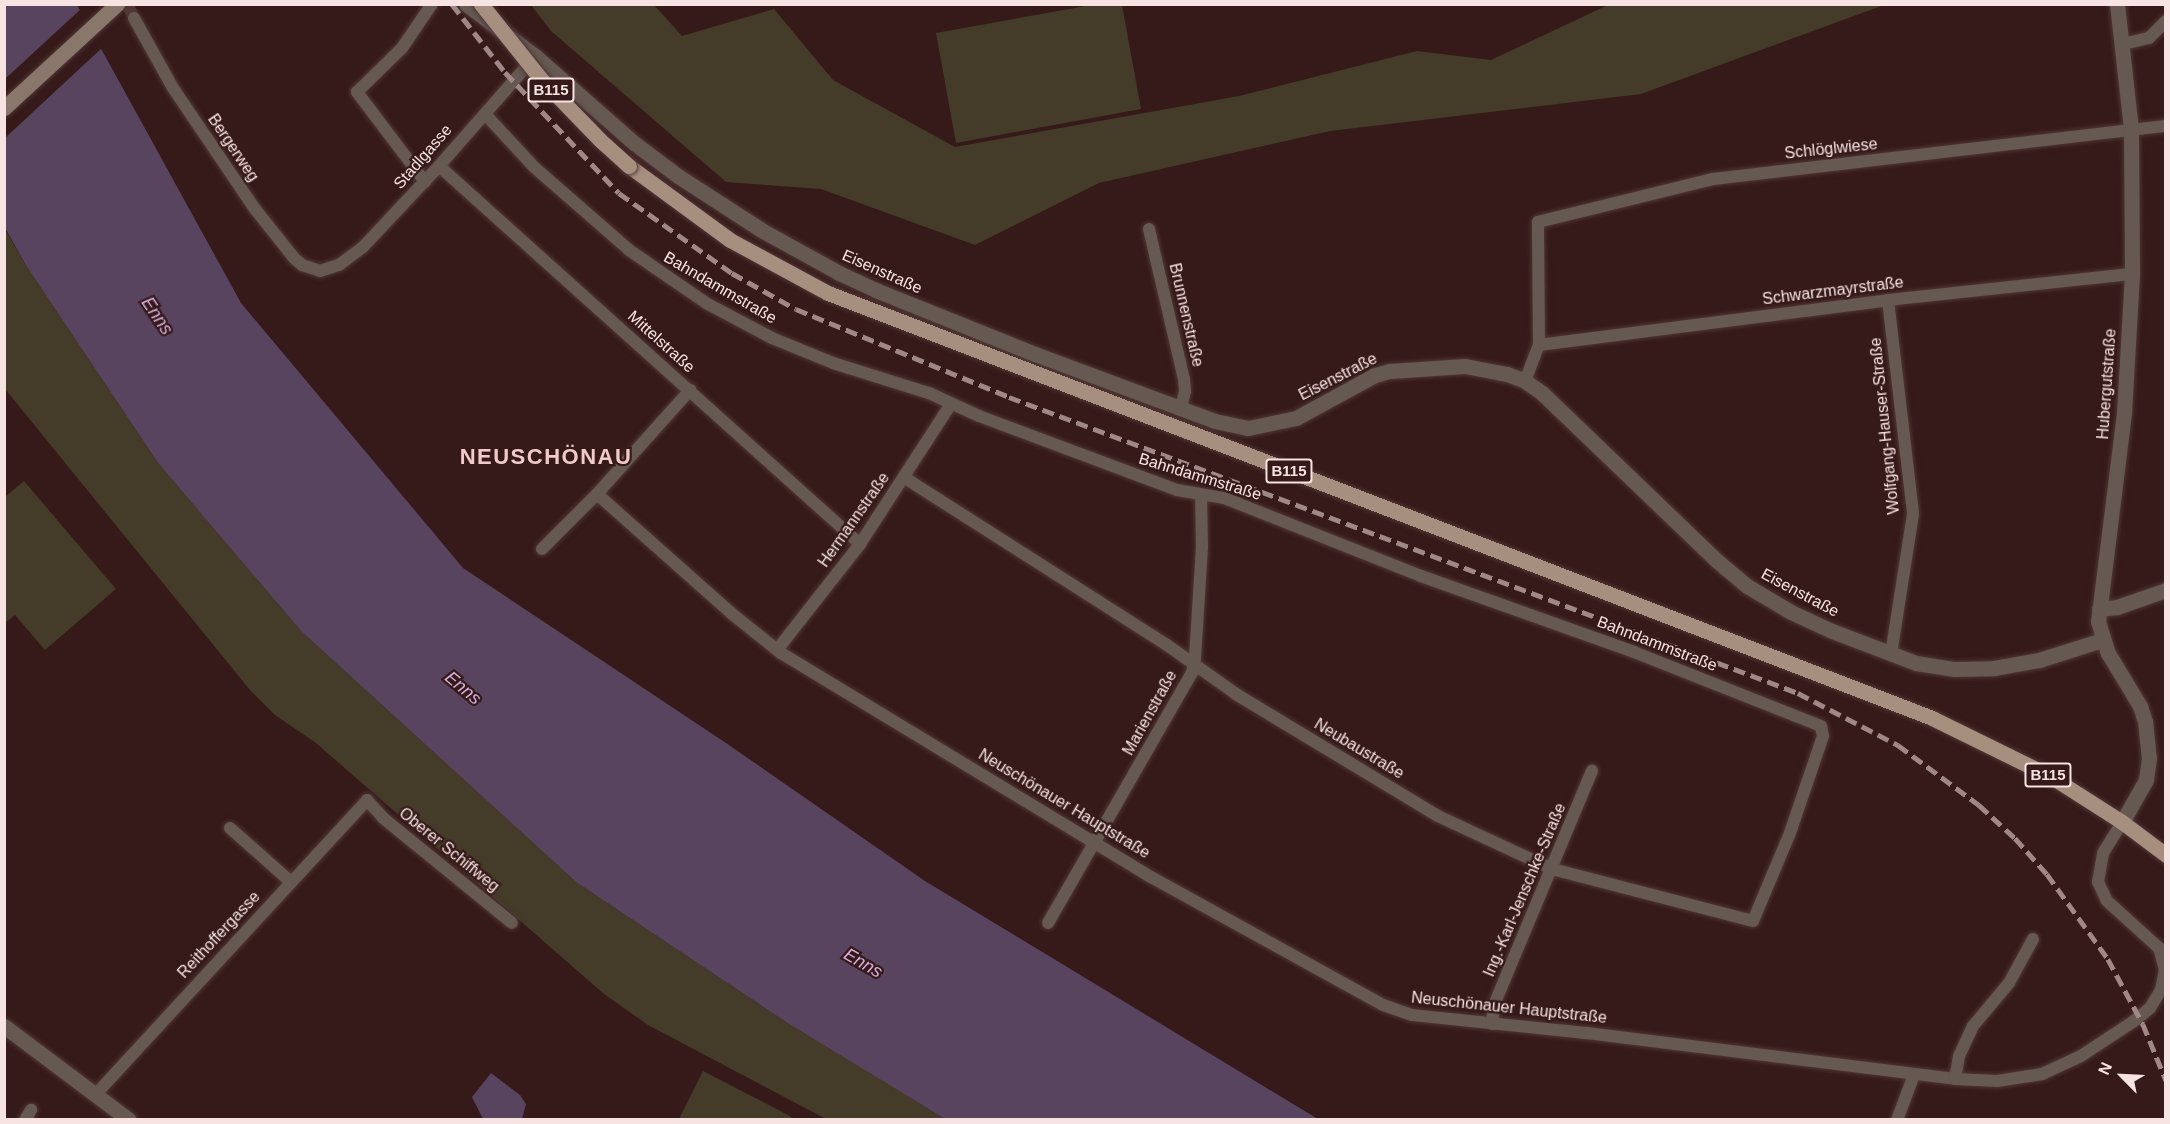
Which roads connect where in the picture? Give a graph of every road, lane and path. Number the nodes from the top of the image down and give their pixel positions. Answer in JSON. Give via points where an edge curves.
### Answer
{"nodes":[{"id":1,"x":117,"y":4,"type":"edge"},
{"id":2,"x":432,"y":4,"type":"edge"},
{"id":3,"x":466,"y":4,"type":"edge"},
{"id":4,"x":481,"y":4,"type":"edge"},
{"id":5,"x":2118,"y":4,"type":"edge"},
{"id":6,"x":134,"y":18,"type":"tunnel mouth"},
{"id":7,"x":2166,"y":21,"type":"edge"},
{"id":8,"x":2123,"y":44,"type":"junction"},
{"id":9,"x":535,"y":57,"type":"junction"},
{"id":10,"x":4,"y":108,"type":"edge"},
{"id":11,"x":485,"y":114,"type":"junction"},
{"id":12,"x":2166,"y":126,"type":"edge"},
{"id":13,"x":2131,"y":129,"type":"junction"},
{"id":14,"x":440,"y":166,"type":"junction"},
{"id":15,"x":425,"y":182,"type":"junction"},
{"id":16,"x":1149,"y":229,"type":"dead end"},
{"id":17,"x":328,"y":270,"type":"joint"},
{"id":18,"x":2132,"y":274,"type":"junction"},
{"id":19,"x":1888,"y":300,"type":"junction"},
{"id":20,"x":1539,"y":345,"type":"junction"},
{"id":21,"x":1525,"y":381,"type":"junction"},
{"id":22,"x":690,"y":390,"type":"junction"},
{"id":23,"x":951,"y":404,"type":"junction"},
{"id":24,"x":1181,"y":409,"type":"junction"},
{"id":25,"x":905,"y":478,"type":"junction"},
{"id":26,"x":597,"y":494,"type":"junction"},
{"id":27,"x":1201,"y":496,"type":"junction"},
{"id":28,"x":860,"y":544,"type":"junction"},
{"id":29,"x":542,"y":549,"type":"dead end"},
{"id":30,"x":2166,"y":590,"type":"edge"},
{"id":31,"x":2099,"y":609,"type":"junction"},
{"id":32,"x":2102,"y":640,"type":"junction"},
{"id":33,"x":777,"y":650,"type":"junction"},
{"id":34,"x":1892,"y":655,"type":"junction"},
{"id":35,"x":1193,"y":665,"type":"junction"},
{"id":36,"x":1592,"y":771,"type":"dead end"},
{"id":37,"x":367,"y":800,"type":"joint"},
{"id":38,"x":2122,"y":822,"type":"junction"},
{"id":39,"x":230,"y":828,"type":"dead end"},
{"id":40,"x":1790,"y":833,"type":"joint"},
{"id":41,"x":1095,"y":841,"type":"junction"},
{"id":42,"x":2166,"y":855,"type":"edge"},
{"id":43,"x":1552,"y":868,"type":"junction"},
{"id":44,"x":291,"y":882,"type":"junction"},
{"id":45,"x":512,"y":923,"type":"dead end"},
{"id":46,"x":1048,"y":923,"type":"dead end"},
{"id":47,"x":2033,"y":939,"type":"dead end"},
{"id":48,"x":1492,"y":1024,"type":"junction"},
{"id":49,"x":4,"y":1026,"type":"edge"},
{"id":50,"x":1914,"y":1075,"type":"junction"},
{"id":51,"x":1955,"y":1079,"type":"junction"},
{"id":52,"x":96,"y":1094,"type":"junction"},
{"id":53,"x":129,"y":1119,"type":"edge"},
{"id":54,"x":1897,"y":1119,"type":"edge"}],
"edges":[{"from":1,"to":10,"type":"main road"},
{"from":2,"to":15,"type":"street","via":[[402,48],[357,92]]},
{"from":3,"to":9,"type":"street","name":"Eisenstraße"},
{"from":4,"to":38,"type":"main road","number":"B115","bridge":true,"via":[[540,78],[629,166],[730,240],[828,293],[1932,718],[2050,776]]},
{"from":5,"to":8,"type":"street","name":"Hubergutstraße"},
{"from":6,"to":17,"type":"street","name":"Bergerweg","via":[[173,88],[261,217],[302,265]]},
{"from":7,"to":8,"type":"street","via":[[2149,38]]},
{"from":8,"to":13,"type":"street","name":"Hubergutstraße"},
{"from":9,"to":11,"type":"street","name":"Stadlgasse"},
{"from":9,"to":24,"type":"street","name":"Eisenstraße","via":[[678,176],[815,260],[917,307]]},
{"from":11,"to":14,"type":"street","name":"Stadlgasse"},
{"from":11,"to":23,"type":"street","name":"Bahndammstraße","via":[[585,213],[676,285],[738,322],[807,353],[929,393]]},
{"from":12,"to":13,"type":"street","name":"Schlöglwiese"},
{"from":13,"to":18,"type":"street","name":"Hubergutstraße"},
{"from":13,"to":20,"type":"street","name":"Schlöglwiese","via":[[1713,179],[1538,222]]},
{"from":14,"to":15,"type":"street","name":"Stadlgasse"},
{"from":14,"to":22,"type":"street","name":"Mittelstraße"},
{"from":15,"to":17,"type":"street","name":"Stadlgasse","via":[[363,247]]},
{"from":16,"to":24,"type":"street","name":"Brunnenstraße","via":[[1184,379]]},
{"from":18,"to":19,"type":"street","name":"Schwarzmayrstraße"},
{"from":18,"to":31,"type":"street","name":"Hubergutstraße","via":[[2124,413]]},
{"from":19,"to":20,"type":"street","name":"Schwarzmayrstraße"},
{"from":19,"to":34,"type":"street","name":"Wolfgang-Hauser-Straße","via":[[1913,514]]},
{"from":20,"to":21,"type":"street"},
{"from":21,"to":24,"type":"street","name":"Eisenstraße","via":[[1466,366],[1390,371],[1375,375],[1296,418],[1248,428]]},
{"from":21,"to":34,"type":"street","name":"Eisenstraße","via":[[1748,586],[1791,612]]},
{"from":22,"to":26,"type":"street"},
{"from":22,"to":28,"type":"street","name":"Mittelstraße"},
{"from":23,"to":25,"type":"street","name":"Hermannstraße"},
{"from":23,"to":27,"type":"street","name":"Bahndammstraße"},
{"from":25,"to":28,"type":"street","name":"Hermannstraße"},
{"from":25,"to":35,"type":"street","name":"Neubaustraße"},
{"from":26,"to":29,"type":"street"},
{"from":26,"to":33,"type":"street","name":"Neuschönauer Hauptstraße"},
{"from":27,"to":35,"type":"street","name":"Marienstraße","via":[[1202,547]]},
{"from":27,"to":40,"type":"street","name":"Bahndammstraße","via":[[1224,498],[1814,722],[1824,736]]},
{"from":28,"to":33,"type":"street","name":"Hermannstraße"},
{"from":30,"to":31,"type":"street"},
{"from":31,"to":32,"type":"street","name":"Hubergutstraße"},
{"from":32,"to":34,"type":"street","name":"Eisenstraße","via":[[2038,660],[1975,669],[1938,667]]},
{"from":32,"to":38,"type":"street","via":[[2140,706],[2148,737],[2146,780]]},
{"from":33,"to":41,"type":"street","name":"Neuschönauer Hauptstraße"},
{"from":35,"to":41,"type":"street","name":"Marienstraße","via":[[1176,704]]},
{"from":35,"to":43,"type":"street","name":"Neubaustraße","via":[[1438,816]]},
{"from":36,"to":43,"type":"street","name":"Ing.-Karl-Jenschke-Straße"},
{"from":37,"to":44,"type":"street","name":"Reithoffergasse"},
{"from":37,"to":45,"type":"street","name":"Oberer Schiffweg","via":[[383,818]]},
{"from":38,"to":42,"type":"main road","number":"B115"},
{"from":38,"to":51,"type":"street","name":"Neuschönauer Hauptstraße","via":[[2103,853],[2098,882],[2107,901],[2159,948],[2165,970],[2157,1000],[2134,1021],[2061,1067],[2018,1079]]},
{"from":39,"to":44,"type":"street"},
{"from":40,"to":43,"type":"street","name":"Neubaustraße","via":[[1753,921]]},
{"from":41,"to":46,"type":"street","name":"Marienstraße"},
{"from":41,"to":48,"type":"street","name":"Neuschönauer Hauptstraße","via":[[1201,905],[1398,1012]]},
{"from":43,"to":48,"type":"street","name":"Ing.-Karl-Jenschke-Straße","via":[[1494,1005]]},
{"from":44,"to":52,"type":"street","name":"Reithoffergasse"},
{"from":47,"to":51,"type":"street","via":[[2010,983],[1973,1026],[1959,1056]]},
{"from":48,"to":50,"type":"street","name":"Neuschönauer Hauptstraße"},
{"from":49,"to":52,"type":"street"},
{"from":50,"to":51,"type":"street","name":"Neuschönauer Hauptstraße"},
{"from":50,"to":54,"type":"street"},
{"from":52,"to":53,"type":"street"}]}
